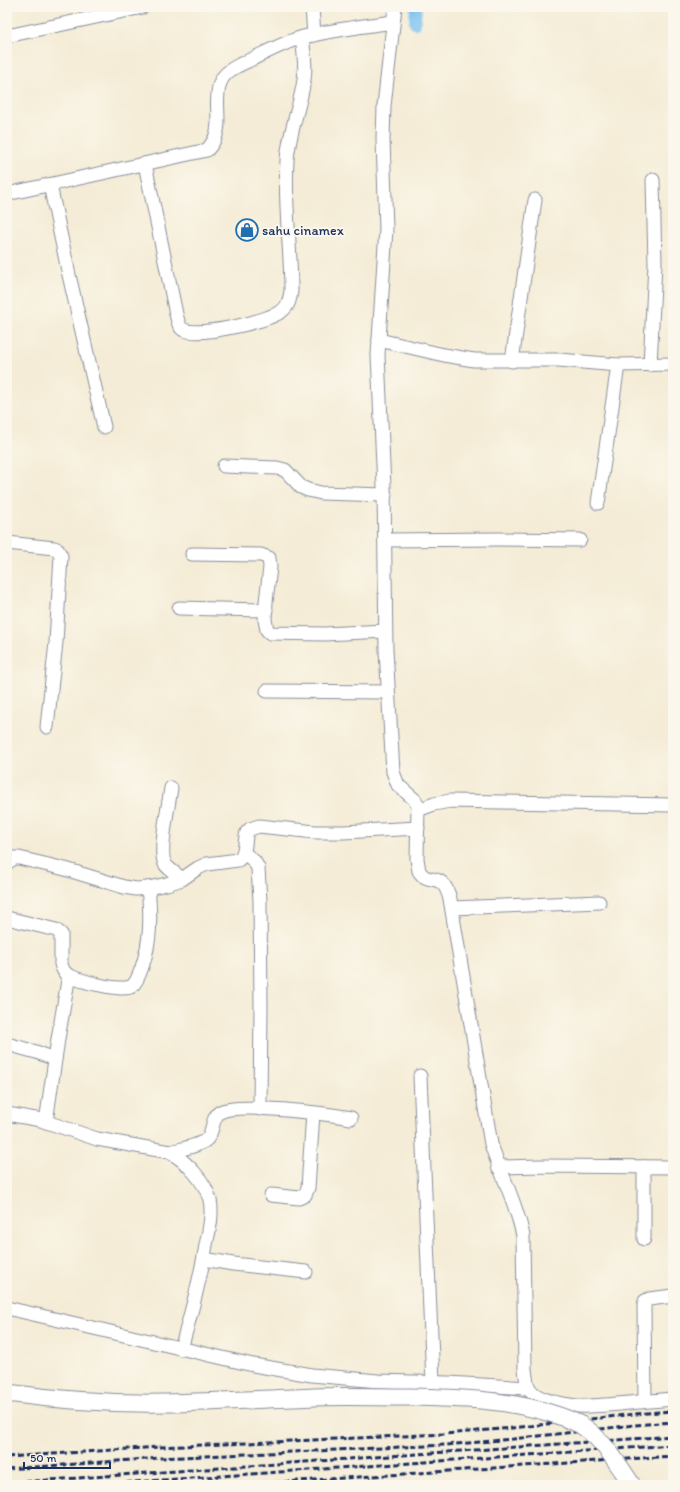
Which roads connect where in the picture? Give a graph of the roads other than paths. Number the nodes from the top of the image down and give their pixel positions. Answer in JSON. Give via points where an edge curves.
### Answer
{"nodes":[{"id":1,"x":143,"y":7,"type":"edge"},
{"id":2,"x":312,"y":7,"type":"edge"},
{"id":3,"x":395,"y":7,"type":"edge"},
{"id":4,"x":393,"y":22,"type":"junction"},
{"id":5,"x":7,"y":36,"type":"edge"},
{"id":6,"x":308,"y":36,"type":"junction"},
{"id":7,"x":145,"y":164,"type":"junction"},
{"id":8,"x":653,"y":180,"type":"dead end"},
{"id":9,"x":50,"y":185,"type":"junction"},
{"id":10,"x":7,"y":194,"type":"edge"},
{"id":11,"x":535,"y":200,"type":"dead end"},
{"id":12,"x":379,"y":340,"type":"junction"},
{"id":13,"x":512,"y":361,"type":"junction"},
{"id":14,"x":650,"y":364,"type":"junction"},
{"id":15,"x":673,"y":364,"type":"edge"},
{"id":16,"x":618,"y":366,"type":"junction"},
{"id":17,"x":104,"y":428,"type":"dead end"},
{"id":18,"x":224,"y":466,"type":"dead end"},
{"id":19,"x":384,"y":495,"type":"junction"},
{"id":20,"x":598,"y":503,"type":"dead end"},
{"id":21,"x":385,"y":540,"type":"junction"},
{"id":22,"x":580,"y":540,"type":"dead end"},
{"id":23,"x":7,"y":543,"type":"edge"},
{"id":24,"x":192,"y":554,"type":"dead end"},
{"id":25,"x":179,"y":608,"type":"dead end"},
{"id":26,"x":266,"y":610,"type":"junction"},
{"id":27,"x":385,"y":631,"type":"junction"},
{"id":28,"x":267,"y":691,"type":"dead end"},
{"id":29,"x":387,"y":692,"type":"junction"},
{"id":30,"x":47,"y":727,"type":"dead end"},
{"id":31,"x":171,"y":788,"type":"dead end"},
{"id":32,"x":673,"y":805,"type":"edge"},
{"id":33,"x":418,"y":810,"type":"junction"},
{"id":34,"x":418,"y":828,"type":"junction"},
{"id":35,"x":244,"y":853,"type":"junction"},
{"id":36,"x":8,"y":858,"type":"edge"},
{"id":37,"x":182,"y":879,"type":"junction"},
{"id":38,"x":148,"y":888,"type":"junction"},
{"id":39,"x":599,"y":902,"type":"dead end"},
{"id":40,"x":452,"y":908,"type":"junction"},
{"id":41,"x":7,"y":918,"type":"edge"},
{"id":42,"x":69,"y":976,"type":"junction"},
{"id":43,"x":7,"y":1044,"type":"edge"},
{"id":44,"x":55,"y":1059,"type":"junction"},
{"id":45,"x":420,"y":1076,"type":"dead end"},
{"id":46,"x":260,"y":1109,"type":"junction"},
{"id":47,"x":313,"y":1113,"type":"junction"},
{"id":48,"x":7,"y":1114,"type":"edge"},
{"id":49,"x":351,"y":1118,"type":"dead end"},
{"id":50,"x":46,"y":1122,"type":"junction"},
{"id":51,"x":170,"y":1152,"type":"junction"},
{"id":52,"x":498,"y":1167,"type":"junction"},
{"id":53,"x":644,"y":1167,"type":"junction"},
{"id":54,"x":673,"y":1167,"type":"edge"},
{"id":55,"x":272,"y":1195,"type":"dead end"},
{"id":56,"x":644,"y":1239,"type":"dead end"},
{"id":57,"x":204,"y":1259,"type":"junction"},
{"id":58,"x":306,"y":1272,"type":"dead end"},
{"id":59,"x":673,"y":1296,"type":"edge"},
{"id":60,"x":7,"y":1308,"type":"edge"},
{"id":61,"x":181,"y":1349,"type":"junction"},
{"id":62,"x":433,"y":1382,"type":"junction"},
{"id":63,"x":529,"y":1388,"type":"junction"},
{"id":64,"x":7,"y":1393,"type":"edge"},
{"id":65,"x":673,"y":1399,"type":"edge"},
{"id":66,"x":646,"y":1401,"type":"junction"},
{"id":67,"x":632,"y":1485,"type":"edge"}],
"edges":[{"from":1,"to":5,"type":"street"},
{"from":2,"to":6,"type":"street"},
{"from":3,"to":4,"type":"street"},
{"from":4,"to":6,"type":"street"},
{"from":4,"to":12,"type":"street","via":[[384,106],[386,229]]},
{"from":6,"to":7,"type":"street","via":[[269,51],[226,73],[217,96],[217,133],[207,150]]},
{"from":6,"to":7,"type":"street","via":[[304,79],[287,160],[291,291],[289,302],[284,309],[267,319],[215,330],[183,330],[176,314]]},
{"from":7,"to":9,"type":"street"},
{"from":8,"to":14,"type":"street","via":[[654,264]]},
{"from":9,"to":10,"type":"street"},
{"from":9,"to":17,"type":"street"},
{"from":11,"to":13,"type":"street"},
{"from":12,"to":13,"type":"street","via":[[474,360]]},
{"from":12,"to":19,"type":"street","via":[[378,384]]},
{"from":13,"to":16,"type":"street","via":[[559,360]]},
{"from":14,"to":15,"type":"street"},
{"from":14,"to":16,"type":"street"},
{"from":16,"to":20,"type":"street"},
{"from":18,"to":19,"type":"street","via":[[277,468],[284,470],[301,487],[315,491]]},
{"from":19,"to":21,"type":"street"},
{"from":21,"to":22,"type":"street"},
{"from":21,"to":27,"type":"street"},
{"from":23,"to":30,"type":"street","via":[[54,548],[61,556],[56,642]]},
{"from":24,"to":26,"type":"street","via":[[261,555],[268,558],[270,567]]},
{"from":25,"to":26,"type":"street"},
{"from":26,"to":27,"type":"street","via":[[266,627],[274,634]]},
{"from":27,"to":29,"type":"street"},
{"from":28,"to":29,"type":"street"},
{"from":29,"to":33,"type":"street","via":[[393,772],[398,785],[417,802]]},
{"from":31,"to":37,"type":"street","via":[[163,856],[165,864]]},
{"from":32,"to":33,"type":"street","via":[[450,801]]},
{"from":33,"to":34,"type":"street"},
{"from":34,"to":35,"type":"street","via":[[315,832],[260,826],[247,832]]},
{"from":34,"to":40,"type":"street","via":[[419,871],[444,884]]},
{"from":35,"to":37,"type":"street","via":[[238,860],[207,864]]},
{"from":35,"to":46,"type":"street","via":[[256,864],[260,894]]},
{"from":36,"to":38,"type":"street","via":[[19,858],[65,869],[124,887]]},
{"from":37,"to":38,"type":"street"},
{"from":38,"to":42,"type":"street","via":[[149,944],[133,985],[120,989]]},
{"from":39,"to":40,"type":"street"},
{"from":40,"to":52,"type":"street","via":[[487,1122]]},
{"from":41,"to":42,"type":"street","via":[[56,930],[61,934],[61,964]]},
{"from":42,"to":44,"type":"street"},
{"from":43,"to":44,"type":"street"},
{"from":44,"to":50,"type":"street"},
{"from":45,"to":62,"type":"street"},
{"from":46,"to":47,"type":"street"},
{"from":46,"to":51,"type":"street","via":[[241,1108],[220,1112],[207,1139],[200,1144]]},
{"from":47,"to":49,"type":"street"},
{"from":47,"to":55,"type":"street","via":[[307,1192],[299,1198]]},
{"from":48,"to":50,"type":"street"},
{"from":50,"to":51,"type":"street","via":[[97,1139]]},
{"from":51,"to":57,"type":"street","via":[[194,1172],[209,1198],[211,1207]]},
{"from":52,"to":53,"type":"street"},
{"from":52,"to":63,"type":"street","via":[[518,1215],[523,1236],[525,1370]]},
{"from":53,"to":54,"type":"street"},
{"from":53,"to":56,"type":"street"},
{"from":57,"to":58,"type":"street"},
{"from":57,"to":61,"type":"street","via":[[196,1300]]},
{"from":59,"to":66,"type":"street","via":[[649,1299],[644,1305]]},
{"from":60,"to":61,"type":"street"},
{"from":61,"to":62,"type":"street","via":[[312,1375]]},
{"from":62,"to":63,"type":"street"},
{"from":63,"to":66,"type":"street","via":[[543,1398],[573,1405]]},
{"from":64,"to":67,"type":"main road","bridge":true,"via":[[108,1403],[252,1401],[315,1397],[494,1401],[532,1408],[581,1425],[615,1459]]},
{"from":65,"to":66,"type":"street"}]}
